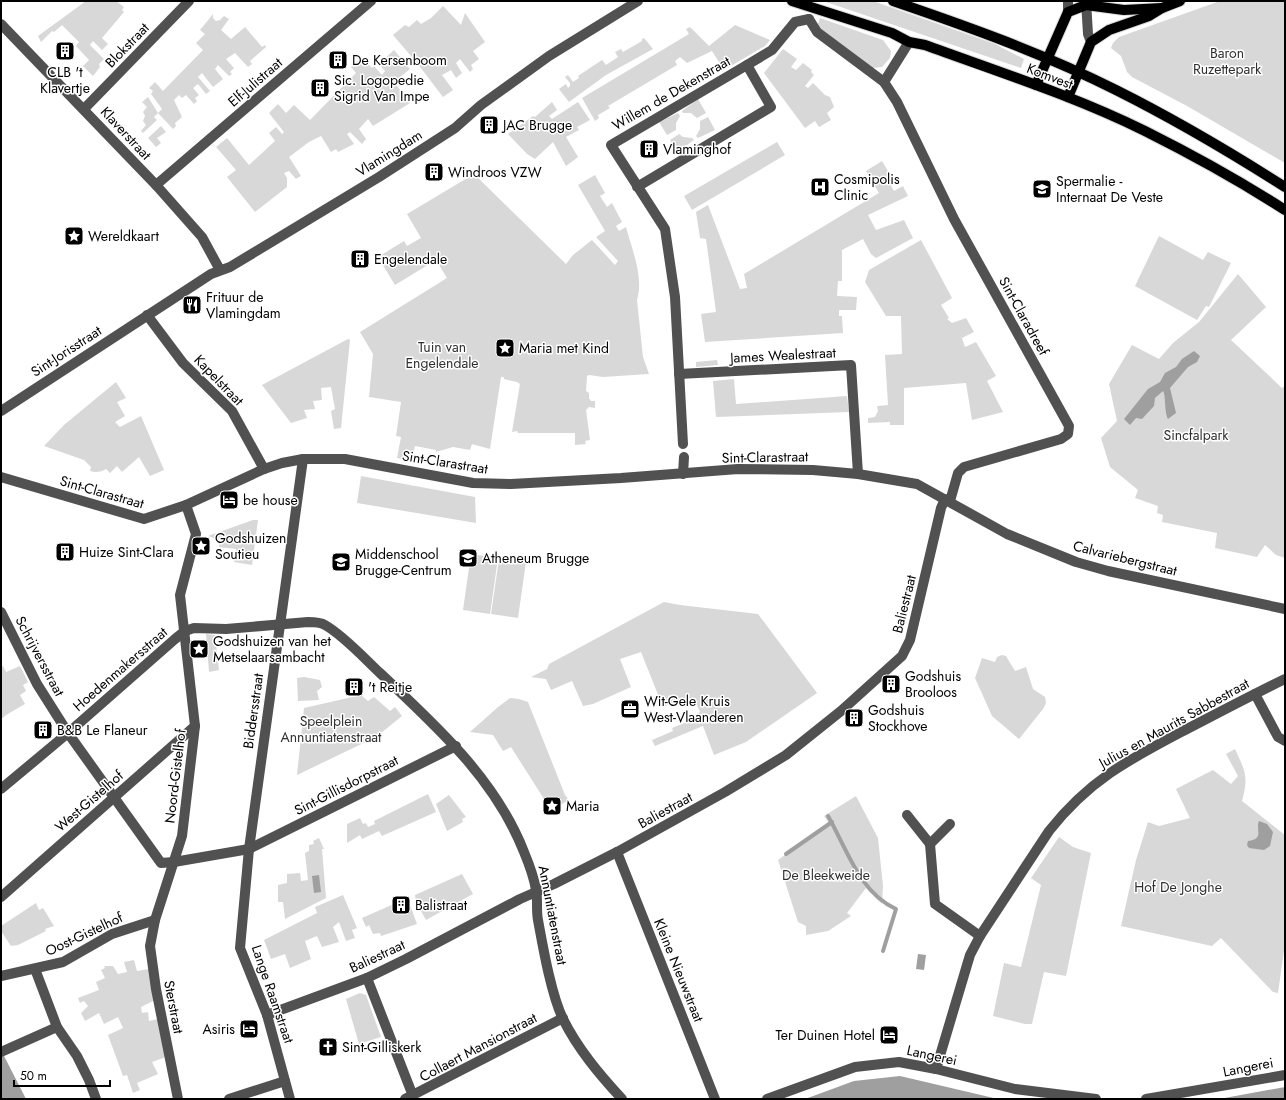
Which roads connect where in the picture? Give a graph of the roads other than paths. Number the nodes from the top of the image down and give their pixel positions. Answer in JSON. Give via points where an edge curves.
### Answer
{"nodes":[{"id":1,"x":189,"y":1,"type":"edge"},
{"id":2,"x":371,"y":1,"type":"edge"},
{"id":3,"x":638,"y":1,"type":"edge"},
{"id":4,"x":792,"y":1,"type":"edge"},
{"id":5,"x":893,"y":1,"type":"edge"},
{"id":6,"x":1068,"y":1,"type":"edge"},
{"id":7,"x":1180,"y":1,"type":"edge"},
{"id":8,"x":1086,"y":3,"type":"edge"},
{"id":9,"x":1162,"y":8,"type":"junction"},
{"id":10,"x":820,"y":9,"type":"junction"},
{"id":11,"x":1068,"y":12,"type":"junction"},
{"id":12,"x":810,"y":19,"type":"junction"},
{"id":13,"x":1,"y":24,"type":"edge"},
{"id":14,"x":908,"y":42,"type":"junction"},
{"id":15,"x":1090,"y":42,"type":"junction"},
{"id":16,"x":1046,"y":58,"type":"junction"},
{"id":17,"x":747,"y":66,"type":"junction"},
{"id":18,"x":1079,"y":73,"type":"junction"},
{"id":19,"x":884,"y":82,"type":"junction"},
{"id":20,"x":1036,"y":85,"type":"junction"},
{"id":21,"x":1068,"y":97,"type":"junction"},
{"id":22,"x":84,"y":109,"type":"junction"},
{"id":23,"x":156,"y":185,"type":"junction"},
{"id":24,"x":637,"y":187,"type":"junction"},
{"id":25,"x":1285,"y":187,"type":"edge"},
{"id":26,"x":1285,"y":210,"type":"edge"},
{"id":27,"x":220,"y":270,"type":"junction"},
{"id":28,"x":147,"y":315,"type":"junction"},
{"id":29,"x":679,"y":374,"type":"junction"},
{"id":30,"x":1,"y":410,"type":"edge"},
{"id":31,"x":683,"y":444,"type":"dead end"},
{"id":32,"x":684,"y":457,"type":"dead end"},
{"id":33,"x":303,"y":459,"type":"junction"},
{"id":34,"x":264,"y":469,"type":"junction"},
{"id":35,"x":683,"y":474,"type":"junction"},
{"id":36,"x":858,"y":474,"type":"junction"},
{"id":37,"x":1,"y":477,"type":"edge"},
{"id":38,"x":948,"y":500,"type":"junction"},
{"id":39,"x":186,"y":505,"type":"junction"},
{"id":40,"x":1285,"y":609,"type":"edge"},
{"id":41,"x":1,"y":612,"type":"edge"},
{"id":42,"x":279,"y":624,"type":"junction"},
{"id":43,"x":185,"y":631,"type":"junction"},
{"id":44,"x":1285,"y":679,"type":"edge"},
{"id":45,"x":1256,"y":694,"type":"junction"},
{"id":46,"x":195,"y":726,"type":"junction"},
{"id":47,"x":68,"y":734,"type":"junction"},
{"id":48,"x":1285,"y":741,"type":"edge"},
{"id":49,"x":456,"y":746,"type":"junction"},
{"id":50,"x":1,"y":789,"type":"edge"},
{"id":51,"x":114,"y":798,"type":"junction"},
{"id":52,"x":907,"y":815,"type":"dead end"},
{"id":53,"x":950,"y":824,"type":"dead end"},
{"id":54,"x":930,"y":844,"type":"junction"},
{"id":55,"x":249,"y":849,"type":"junction"},
{"id":56,"x":617,"y":852,"type":"junction"},
{"id":57,"x":174,"y":862,"type":"junction"},
{"id":58,"x":536,"y":891,"type":"junction"},
{"id":59,"x":1,"y":897,"type":"edge"},
{"id":60,"x":155,"y":920,"type":"junction"},
{"id":61,"x":980,"y":936,"type":"junction"},
{"id":62,"x":35,"y":969,"type":"junction"},
{"id":63,"x":1,"y":976,"type":"edge"},
{"id":64,"x":367,"y":978,"type":"junction"},
{"id":65,"x":267,"y":1015,"type":"junction"},
{"id":66,"x":563,"y":1018,"type":"junction"},
{"id":67,"x":57,"y":1027,"type":"junction"},
{"id":68,"x":2,"y":1051,"type":"edge"},
{"id":69,"x":936,"y":1069,"type":"junction"},
{"id":70,"x":1285,"y":1075,"type":"edge"},
{"id":71,"x":285,"y":1081,"type":"junction"},
{"id":72,"x":409,"y":1098,"type":"edge"},
{"id":73,"x":96,"y":1099,"type":"edge"},
{"id":74,"x":178,"y":1099,"type":"edge"},
{"id":75,"x":229,"y":1099,"type":"edge"},
{"id":76,"x":290,"y":1099,"type":"edge"},
{"id":77,"x":622,"y":1099,"type":"edge"},
{"id":78,"x":715,"y":1099,"type":"edge"},
{"id":79,"x":767,"y":1099,"type":"edge"},
{"id":80,"x":1096,"y":1099,"type":"edge"},
{"id":81,"x":1146,"y":1099,"type":"edge"}],
"edges":[{"from":1,"to":22,"type":"street","name":"Blokstraat"},
{"from":2,"to":23,"type":"street","name":"Elf-Julistraat"},
{"from":3,"to":27,"type":"street","name":"Vlamingdam","via":[[549,56],[481,105],[455,128],[399,165],[230,267]]},
{"from":4,"to":10,"type":"main road","name":"Komvest"},
{"from":5,"to":16,"type":"main road","name":"Komvest"},
{"from":6,"to":11,"type":"street"},
{"from":7,"to":9,"type":"main road"},
{"from":8,"to":9,"type":"main road","via":[[1124,10]]},
{"from":8,"to":11,"type":"main road"},
{"from":8,"to":15,"type":"street"},
{"from":9,"to":15,"type":"main road","via":[[1149,16],[1108,30]]},
{"from":10,"to":12,"type":"street","name":"Willem de Dekenstraat"},
{"from":10,"to":14,"type":"main road","name":"Komvest","via":[[892,33]]},
{"from":11,"to":16,"type":"main road"},
{"from":12,"to":17,"type":"street","name":"Willem de Dekenstraat","via":[[795,22],[772,50]]},
{"from":12,"to":19,"type":"street","name":"Sint-Claradreef","via":[[817,32]]},
{"from":13,"to":22,"type":"street","name":"Klaverstraat"},
{"from":14,"to":19,"type":"street"},
{"from":14,"to":20,"type":"main road","name":"Komvest","via":[[925,44]]},
{"from":15,"to":18,"type":"main road"},
{"from":16,"to":18,"type":"main road","name":"Komvest"},
{"from":16,"to":20,"type":"main road"},
{"from":17,"to":24,"type":"street","name":"Willem de Dekenstraat","via":[[771,107]]},
{"from":17,"to":24,"type":"street","name":"Willem de Dekenstraat","via":[[611,145]]},
{"from":18,"to":21,"type":"main road"},
{"from":18,"to":25,"type":"main road","name":"Komvest","via":[[1173,120]]},
{"from":19,"to":38,"type":"street","name":"Sint-Claradreef","via":[[903,114],[954,219],[1069,426],[1068,434],[1061,439],[964,467],[958,473]]},
{"from":20,"to":21,"type":"main road","name":"Komvest"},
{"from":21,"to":26,"type":"main road","name":"Komvest","via":[[1144,130],[1241,182]]},
{"from":22,"to":23,"type":"street","name":"Klaverstraat"},
{"from":23,"to":27,"type":"street","name":"Klaverstraat","via":[[202,237]]},
{"from":24,"to":29,"type":"street","name":"Willem de Dekenstraat","via":[[665,229],[675,297]]},
{"from":27,"to":28,"type":"street","name":"Vlamingdam"},
{"from":28,"to":30,"type":"street","name":"Sint-Jorisstraat"},
{"from":28,"to":34,"type":"street","name":"Kapelstraat","via":[[180,359],[232,411]]},
{"from":29,"to":31,"type":"street"},
{"from":29,"to":36,"type":"street","name":"James Wealestraat","via":[[851,365]]},
{"from":32,"to":35,"type":"street"},
{"from":33,"to":34,"type":"street","name":"Sint-Clarastraat"},
{"from":33,"to":35,"type":"street","name":"Sint-Clarastraat","via":[[345,459],[473,483],[511,484]]},
{"from":33,"to":42,"type":"street","name":"Biddersstraat"},
{"from":34,"to":39,"type":"street","name":"Sint-Clarastraat"},
{"from":35,"to":36,"type":"street","name":"Sint-Clarastraat","via":[[775,468]]},
{"from":36,"to":38,"type":"street","name":"Sint-Clarastraat","via":[[917,484]]},
{"from":37,"to":39,"type":"street","name":"Sint-Clarastraat","via":[[144,519]]},
{"from":38,"to":40,"type":"street","name":"Calvariebergstraat","via":[[1007,534],[1076,562]]},
{"from":38,"to":56,"type":"street","name":"Baliestraat","via":[[941,508],[910,640],[902,656],[841,711],[786,755]]},
{"from":39,"to":43,"type":"street","name":"Noord-Gistelhof","via":[[196,534],[180,595]]},
{"from":41,"to":47,"type":"street","name":"Schrijversstraat","via":[[37,684]]},
{"from":42,"to":43,"type":"street","name":"Hoedenmakersstraat","via":[[226,629],[194,628]]},
{"from":42,"to":49,"type":"street","name":"Annuntiatenstraat","via":[[325,624]]},
{"from":42,"to":55,"type":"street","name":"Biddersstraat"},
{"from":43,"to":46,"type":"street","name":"Noord-Gistelhof"},
{"from":43,"to":47,"type":"street","name":"Hoedenmakersstraat"},
{"from":44,"to":45,"type":"street","name":"Julius en Maurits Sabbestraat"},
{"from":45,"to":48,"type":"street","via":[[1278,737]]},
{"from":45,"to":61,"type":"street","name":"Julius en Maurits Sabbestraat","via":[[1122,764],[1089,788],[1061,815],[1049,831]]},
{"from":46,"to":51,"type":"street","name":"West-Gistelhof"},
{"from":46,"to":57,"type":"street","name":"Noord-Gistelhof","via":[[182,836]]},
{"from":47,"to":50,"type":"street","name":"Hoedenmakersstraat"},
{"from":47,"to":51,"type":"street","name":"Schrijversstraat"},
{"from":49,"to":55,"type":"street","name":"Sint-Gillisdorpstraat"},
{"from":49,"to":58,"type":"street","name":"Annuntiatenstraat","via":[[486,782],[510,821],[524,852]]},
{"from":51,"to":57,"type":"street","name":"Schrijversstraat","via":[[161,863]]},
{"from":51,"to":59,"type":"street","name":"West-Gistelhof"},
{"from":52,"to":54,"type":"street"},
{"from":53,"to":54,"type":"street"},
{"from":54,"to":61,"type":"street","via":[[935,904]]},
{"from":55,"to":57,"type":"street","name":"Sint-Gillisdorpstraat"},
{"from":55,"to":65,"type":"street","name":"Lange Raamstraat","via":[[240,948]]},
{"from":56,"to":58,"type":"street","name":"Baliestraat"},
{"from":56,"to":78,"type":"street","name":"Kleine Nieuwstraat"},
{"from":57,"to":60,"type":"street","name":"Noord-Gistelhof"},
{"from":58,"to":64,"type":"street","name":"Baliestraat"},
{"from":58,"to":66,"type":"street","name":"Annuntiatenstraat","via":[[538,919],[555,995]]},
{"from":60,"to":62,"type":"street","name":"Oost-Gistelhof","via":[[112,934],[73,958],[53,966]]},
{"from":60,"to":74,"type":"street","name":"Sterstraat","via":[[150,946]]},
{"from":61,"to":69,"type":"street","name":"Julius en Maurits Sabbestraat","via":[[970,955]]},
{"from":62,"to":63,"type":"street","name":"Oost-Gistelhof"},
{"from":62,"to":67,"type":"street"},
{"from":64,"to":65,"type":"street","name":"Baliestraat"},
{"from":64,"to":72,"type":"street"},
{"from":65,"to":71,"type":"street","name":"Lange Raamstraat"},
{"from":66,"to":72,"type":"street","name":"Collaert Mansionstraat"},
{"from":66,"to":77,"type":"street","name":"Annuntiatenstraat","via":[[599,1074]]},
{"from":67,"to":68,"type":"street"},
{"from":67,"to":73,"type":"street","via":[[77,1056]]},
{"from":69,"to":79,"type":"street","name":"Langerei","via":[[899,1062],[861,1065]]},
{"from":69,"to":80,"type":"street","name":"Langerei","via":[[1014,1089]]},
{"from":70,"to":81,"type":"street","name":"Langerei"},
{"from":71,"to":75,"type":"street"},
{"from":71,"to":76,"type":"street","name":"Lange Raamstraat"}]}
